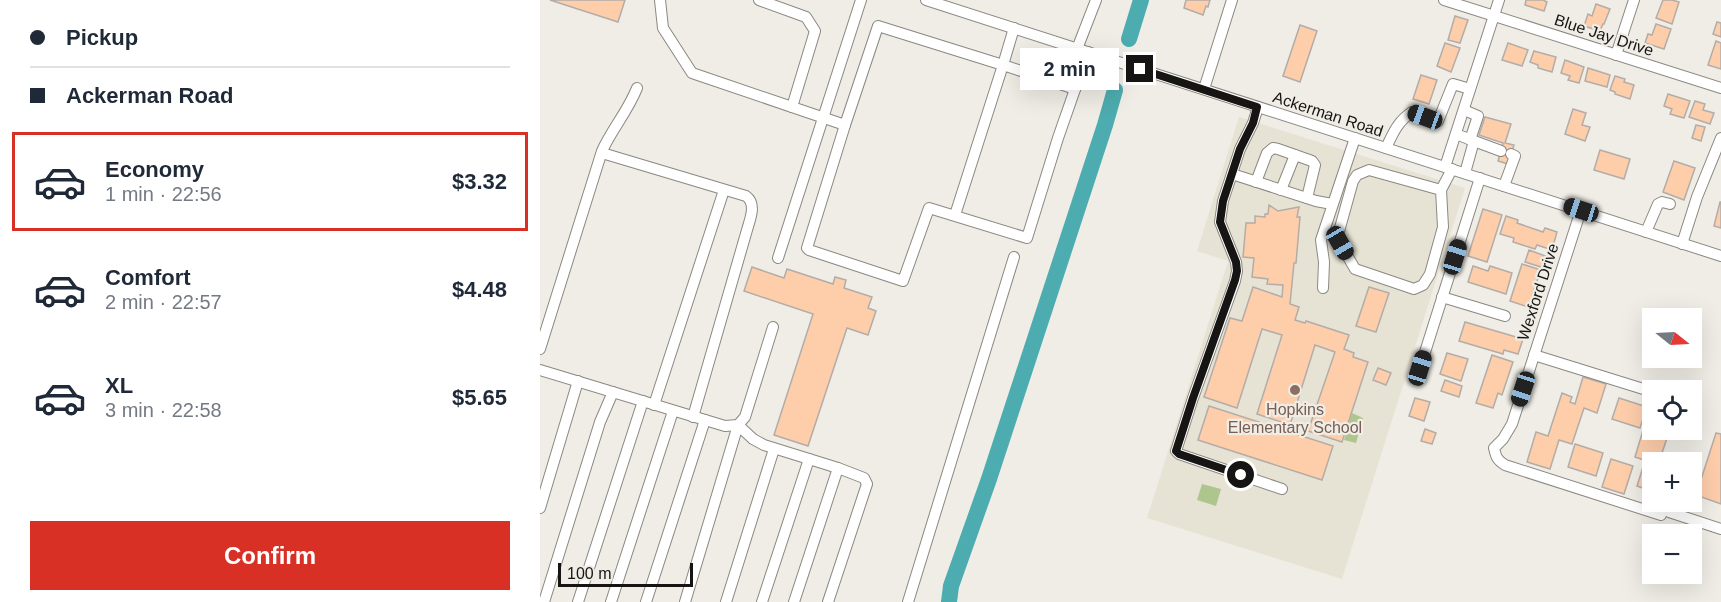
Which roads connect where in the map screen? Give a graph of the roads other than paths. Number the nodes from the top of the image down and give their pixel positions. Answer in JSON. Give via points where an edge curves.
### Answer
{"nodes":[{"id":1,"x":660,"y":0,"type":"edge"},
{"id":2,"x":759,"y":0,"type":"edge"},
{"id":3,"x":861,"y":0,"type":"edge"},
{"id":4,"x":926,"y":0,"type":"edge"},
{"id":5,"x":1096,"y":0,"type":"edge"},
{"id":6,"x":1232,"y":0,"type":"edge"},
{"id":7,"x":1444,"y":0,"type":"edge"},
{"id":8,"x":1499,"y":0,"type":"edge"},
{"id":9,"x":1634,"y":0,"type":"edge"},
{"id":10,"x":958,"y":5,"type":"edge"},
{"id":11,"x":1494,"y":16,"type":"junction"},
{"id":12,"x":1014,"y":28,"type":"junction"},
{"id":13,"x":1082,"y":51,"type":"junction"},
{"id":14,"x":1616,"y":55,"type":"junction"},
{"id":15,"x":1003,"y":65,"type":"junction"},
{"id":16,"x":637,"y":88,"type":"dead end"},
{"id":17,"x":1721,"y":88,"type":"edge"},
{"id":18,"x":1075,"y":89,"type":"junction"},
{"id":19,"x":1204,"y":89,"type":"junction"},
{"id":20,"x":1470,"y":89,"type":"junction"},
{"id":21,"x":792,"y":107,"type":"junction"},
{"id":22,"x":1257,"y":107,"type":"junction"},
{"id":23,"x":1464,"y":110,"type":"junction"},
{"id":24,"x":823,"y":118,"type":"junction"},
{"id":25,"x":846,"y":125,"type":"junction"},
{"id":26,"x":1456,"y":134,"type":"junction"},
{"id":27,"x":1355,"y":138,"type":"junction"},
{"id":28,"x":1721,"y":138,"type":"edge"},
{"id":29,"x":1472,"y":141,"type":"junction"},
{"id":30,"x":1386,"y":148,"type":"junction"},
{"id":31,"x":602,"y":153,"type":"junction"},
{"id":32,"x":1295,"y":155,"type":"junction"},
{"id":33,"x":1449,"y":168,"type":"junction"},
{"id":34,"x":1465,"y":173,"type":"junction"},
{"id":35,"x":1232,"y":174,"type":"junction"},
{"id":36,"x":1480,"y":178,"type":"junction"},
{"id":37,"x":1256,"y":182,"type":"junction"},
{"id":38,"x":1504,"y":186,"type":"junction"},
{"id":39,"x":724,"y":190,"type":"junction"},
{"id":40,"x":1281,"y":190,"type":"junction"},
{"id":41,"x":1441,"y":190,"type":"junction"},
{"id":42,"x":1307,"y":198,"type":"junction"},
{"id":43,"x":1332,"y":204,"type":"junction"},
{"id":44,"x":1670,"y":204,"type":"dead end"},
{"id":45,"x":1581,"y":210,"type":"junction"},
{"id":46,"x":955,"y":215,"type":"junction"},
{"id":47,"x":1646,"y":231,"type":"junction"},
{"id":48,"x":1682,"y":244,"type":"junction"},
{"id":49,"x":1721,"y":256,"type":"edge"},
{"id":50,"x":1014,"y":257,"type":"dead end"},
{"id":51,"x":778,"y":258,"type":"dead end"},
{"id":52,"x":1323,"y":288,"type":"dead end"},
{"id":53,"x":1442,"y":297,"type":"junction"},
{"id":54,"x":1505,"y":316,"type":"dead end"},
{"id":55,"x":773,"y":327,"type":"dead end"},
{"id":56,"x":540,"y":349,"type":"edge"},
{"id":57,"x":1534,"y":355,"type":"junction"},
{"id":58,"x":1420,"y":368,"type":"dead end"},
{"id":59,"x":540,"y":370,"type":"edge"},
{"id":60,"x":578,"y":381,"type":"junction"},
{"id":61,"x":1642,"y":389,"type":"edge"},
{"id":62,"x":613,"y":392,"type":"junction"},
{"id":63,"x":649,"y":403,"type":"junction"},
{"id":64,"x":673,"y":411,"type":"junction"},
{"id":65,"x":693,"y":417,"type":"junction"},
{"id":66,"x":705,"y":420,"type":"junction"},
{"id":67,"x":738,"y":425,"type":"junction"},
{"id":68,"x":774,"y":449,"type":"junction"},
{"id":69,"x":809,"y":459,"type":"junction"},
{"id":70,"x":838,"y":468,"type":"junction"},
{"id":71,"x":1282,"y":489,"type":"dead end"},
{"id":72,"x":540,"y":508,"type":"edge"},
{"id":73,"x":1721,"y":529,"type":"edge"},
{"id":74,"x":544,"y":602,"type":"edge"},
{"id":75,"x":578,"y":602,"type":"edge"},
{"id":76,"x":611,"y":602,"type":"edge"},
{"id":77,"x":646,"y":602,"type":"edge"},
{"id":78,"x":685,"y":602,"type":"edge"},
{"id":79,"x":726,"y":602,"type":"edge"},
{"id":80,"x":762,"y":602,"type":"edge"},
{"id":81,"x":794,"y":602,"type":"edge"},
{"id":82,"x":828,"y":602,"type":"edge"},
{"id":83,"x":908,"y":602,"type":"edge"}],
"edges":[{"from":1,"to":21,"type":"street","via":[[663,28],[692,73]]},
{"from":2,"to":21,"type":"street","via":[[806,17],[815,31]]},
{"from":3,"to":24,"type":"street"},
{"from":4,"to":10,"type":"street","name":"Ackerman Road"},
{"from":5,"to":13,"type":"street"},
{"from":6,"to":19,"type":"street"},
{"from":7,"to":11,"type":"street","name":"Blue Jay Drive"},
{"from":8,"to":11,"type":"street"},
{"from":9,"to":14,"type":"street"},
{"from":10,"to":12,"type":"street","name":"Ackerman Road"},
{"from":11,"to":14,"type":"street","name":"Blue Jay Drive"},
{"from":11,"to":20,"type":"street"},
{"from":12,"to":13,"type":"street","name":"Ackerman Road"},
{"from":12,"to":15,"type":"street"},
{"from":13,"to":18,"type":"street"},
{"from":13,"to":19,"type":"street","name":"Ackerman Road"},
{"from":14,"to":17,"type":"street","name":"Blue Jay Drive"},
{"from":15,"to":18,"type":"street"},
{"from":15,"to":25,"type":"street","via":[[878,26]]},
{"from":15,"to":46,"type":"street"},
{"from":16,"to":31,"type":"street"},
{"from":18,"to":46,"type":"street","via":[[1027,238]]},
{"from":19,"to":22,"type":"street","name":"Ackerman Road"},
{"from":20,"to":23,"type":"street"},
{"from":20,"to":30,"type":"street","via":[[1453,84],[1438,121],[1413,112],[1405,117]]},
{"from":21,"to":24,"type":"street"},
{"from":22,"to":27,"type":"street","name":"Ackerman Road"},
{"from":22,"to":35,"type":"street"},
{"from":23,"to":26,"type":"street"},
{"from":23,"to":29,"type":"street","via":[[1478,116]]},
{"from":24,"to":25,"type":"street"},
{"from":24,"to":51,"type":"street"},
{"from":25,"to":46,"type":"street","via":[[809,250],[903,281],[929,208]]},
{"from":26,"to":29,"type":"street"},
{"from":26,"to":33,"type":"street"},
{"from":27,"to":30,"type":"street","name":"Ackerman Road"},
{"from":27,"to":43,"type":"street"},
{"from":28,"to":48,"type":"street"},
{"from":29,"to":34,"type":"street"},
{"from":29,"to":38,"type":"street","via":[[1515,156]]},
{"from":30,"to":33,"type":"street","name":"Ackerman Road"},
{"from":31,"to":39,"type":"street"},
{"from":31,"to":56,"type":"street"},
{"from":32,"to":37,"type":"street","via":[[1273,148],[1267,153]]},
{"from":32,"to":40,"type":"street"},
{"from":32,"to":42,"type":"street","via":[[1316,165]]},
{"from":33,"to":34,"type":"street","name":"Ackerman Road"},
{"from":33,"to":41,"type":"street"},
{"from":34,"to":36,"type":"street","name":"Ackerman Road"},
{"from":35,"to":37,"type":"street"},
{"from":35,"to":71,"type":"street","via":[[1220,222],[1237,271],[1176,451]]},
{"from":36,"to":38,"type":"street","name":"Ackerman Road"},
{"from":36,"to":53,"type":"street"},
{"from":37,"to":40,"type":"street"},
{"from":38,"to":45,"type":"street","name":"Ackerman Road"},
{"from":39,"to":63,"type":"street"},
{"from":39,"to":65,"type":"street","via":[[746,196],[753,205]]},
{"from":40,"to":42,"type":"street"},
{"from":41,"to":41,"type":"street","via":[[1443,227],[1430,274],[1423,285],[1414,289],[1355,269],[1338,235],[1357,175],[1369,170]]},
{"from":42,"to":43,"type":"street"},
{"from":43,"to":52,"type":"street","via":[[1321,240]]},
{"from":44,"to":47,"type":"street","via":[[1658,204]]},
{"from":45,"to":47,"type":"street","name":"Ackerman Road"},
{"from":45,"to":57,"type":"street","name":"Wexford Drive"},
{"from":47,"to":48,"type":"street","name":"Ackerman Road"},
{"from":48,"to":49,"type":"street","name":"Ackerman Road"},
{"from":50,"to":83,"type":"street"},
{"from":53,"to":54,"type":"street"},
{"from":53,"to":58,"type":"street"},
{"from":55,"to":67,"type":"street","via":[[745,417]]},
{"from":57,"to":61,"type":"street"},
{"from":57,"to":73,"type":"street","name":"Wexford Drive","via":[[1509,429],[1494,448],[1498,461]]},
{"from":59,"to":60,"type":"street"},
{"from":60,"to":62,"type":"street"},
{"from":60,"to":72,"type":"street"},
{"from":62,"to":63,"type":"street"},
{"from":62,"to":74,"type":"street"},
{"from":63,"to":64,"type":"street"},
{"from":63,"to":75,"type":"street"},
{"from":64,"to":65,"type":"street"},
{"from":64,"to":76,"type":"street"},
{"from":65,"to":66,"type":"street"},
{"from":66,"to":67,"type":"street","via":[[724,426]]},
{"from":66,"to":77,"type":"street"},
{"from":67,"to":68,"type":"street","via":[[753,439]]},
{"from":67,"to":78,"type":"street"},
{"from":68,"to":69,"type":"street"},
{"from":68,"to":79,"type":"street"},
{"from":69,"to":70,"type":"street"},
{"from":69,"to":80,"type":"street"},
{"from":70,"to":81,"type":"street"},
{"from":70,"to":82,"type":"street","via":[[864,478],[867,484]]}]}
